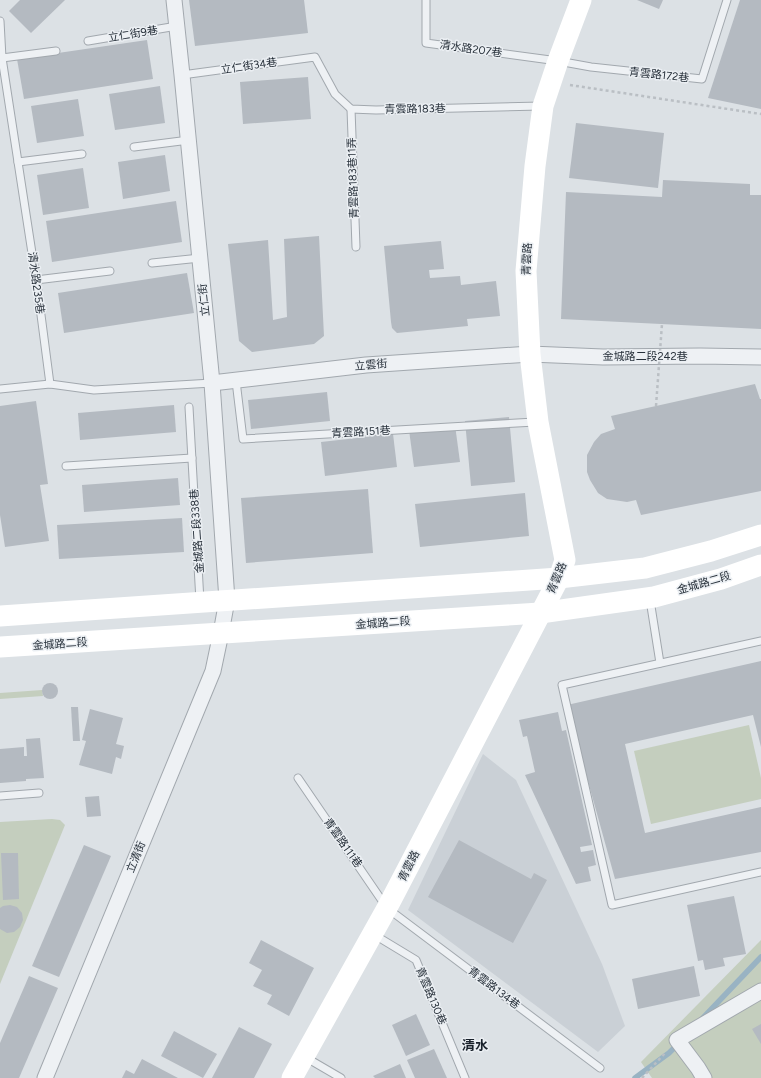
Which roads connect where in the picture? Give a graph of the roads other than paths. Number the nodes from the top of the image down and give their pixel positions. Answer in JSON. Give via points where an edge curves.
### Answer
{"nodes":[{"id":1,"x":174,"y":0,"type":"edge"},
{"id":2,"x":426,"y":0,"type":"edge"},
{"id":3,"x":581,"y":0,"type":"edge"},
{"id":4,"x":727,"y":0,"type":"edge"},
{"id":5,"x":0,"y":21,"type":"edge"},
{"id":6,"x":177,"y":26,"type":"junction"},
{"id":7,"x":88,"y":41,"type":"dead end"},
{"id":8,"x":56,"y":51,"type":"dead end"},
{"id":9,"x":2,"y":58,"type":"junction"},
{"id":10,"x":558,"y":61,"type":"junction"},
{"id":11,"x":182,"y":75,"type":"junction"},
{"id":12,"x":543,"y":106,"type":"junction"},
{"id":13,"x":351,"y":109,"type":"junction"},
{"id":14,"x":189,"y":140,"type":"junction"},
{"id":15,"x":134,"y":147,"type":"dead end"},
{"id":16,"x":82,"y":154,"type":"dead end"},
{"id":17,"x":18,"y":162,"type":"junction"},
{"id":18,"x":356,"y":247,"type":"dead end"},
{"id":19,"x":200,"y":258,"type":"junction"},
{"id":20,"x":152,"y":263,"type":"dead end"},
{"id":21,"x":110,"y":271,"type":"dead end"},
{"id":22,"x":36,"y":280,"type":"junction"},
{"id":23,"x":530,"y":354,"type":"junction"},
{"id":24,"x":761,"y":357,"type":"edge"},
{"id":25,"x":236,"y":381,"type":"junction"},
{"id":26,"x":212,"y":383,"type":"junction"},
{"id":27,"x":50,"y":384,"type":"junction"},
{"id":28,"x":0,"y":389,"type":"edge"},
{"id":29,"x":189,"y":407,"type":"dead end"},
{"id":30,"x":538,"y":422,"type":"junction"},
{"id":31,"x":192,"y":458,"type":"junction"},
{"id":32,"x":66,"y":466,"type":"dead end"},
{"id":33,"x":761,"y":535,"type":"edge"},
{"id":34,"x":761,"y":565,"type":"edge"},
{"id":35,"x":559,"y":578,"type":"junction"},
{"id":36,"x":650,"y":598,"type":"junction"},
{"id":37,"x":227,"y":600,"type":"junction"},
{"id":38,"x":200,"y":603,"type":"junction"},
{"id":39,"x":540,"y":613,"type":"junction"},
{"id":40,"x":0,"y":616,"type":"edge"},
{"id":41,"x":221,"y":633,"type":"junction"},
{"id":42,"x":761,"y":641,"type":"edge"},
{"id":43,"x":0,"y":648,"type":"edge"},
{"id":44,"x":660,"y":663,"type":"junction"},
{"id":45,"x":298,"y":778,"type":"dead end"},
{"id":46,"x":39,"y":793,"type":"dead end"},
{"id":47,"x":0,"y":796,"type":"edge"},
{"id":48,"x":761,"y":872,"type":"edge"},
{"id":49,"x":388,"y":908,"type":"junction"},
{"id":50,"x":373,"y":934,"type":"junction"},
{"id":51,"x":761,"y":991,"type":"edge"},
{"id":52,"x":304,"y":1057,"type":"junction"},
{"id":53,"x":600,"y":1068,"type":"dead end"},
{"id":54,"x":45,"y":1078,"type":"edge"},
{"id":55,"x":292,"y":1078,"type":"edge"},
{"id":56,"x":341,"y":1078,"type":"edge"},
{"id":57,"x":465,"y":1078,"type":"edge"},
{"id":58,"x":704,"y":1078,"type":"edge"}],
"edges":[{"from":1,"to":6,"type":"street","name":"立仁街"},
{"from":2,"to":10,"type":"lane","name":"清水路207巷","via":[[426,43]]},
{"from":3,"to":10,"type":"main road","name":"青雲路"},
{"from":4,"to":10,"type":"lane","name":"青雲路172巷","via":[[702,79]]},
{"from":5,"to":9,"type":"lane","name":"清水路235巷"},
{"from":6,"to":7,"type":"lane","name":"立仁街9巷"},
{"from":6,"to":11,"type":"street","name":"立仁街"},
{"from":8,"to":9,"type":"lane"},
{"from":9,"to":17,"type":"lane","name":"清水路235巷"},
{"from":10,"to":12,"type":"main road","name":"青雲路"},
{"from":11,"to":13,"type":"lane","name":"立仁街34巷","via":[[315,57],[336,94]]},
{"from":11,"to":14,"type":"street","name":"立仁街"},
{"from":12,"to":13,"type":"lane","name":"青雲路183巷"},
{"from":12,"to":23,"type":"main road","name":"青雲路","via":[[526,271]]},
{"from":13,"to":18,"type":"lane","name":"青雲路183巷11弄"},
{"from":14,"to":15,"type":"lane"},
{"from":14,"to":19,"type":"street","name":"立仁街"},
{"from":16,"to":17,"type":"lane"},
{"from":17,"to":22,"type":"lane","name":"清水路235巷"},
{"from":19,"to":20,"type":"lane"},
{"from":19,"to":26,"type":"street","name":"立仁街"},
{"from":21,"to":22,"type":"lane"},
{"from":22,"to":27,"type":"lane","name":"清水路235巷"},
{"from":23,"to":24,"type":"street","name":"金城路二段242巷","via":[[603,357]]},
{"from":23,"to":25,"type":"street","name":"立雲街","via":[[366,365]]},
{"from":23,"to":30,"type":"main road","name":"青雲路"},
{"from":25,"to":26,"type":"street","name":"立雲街"},
{"from":25,"to":30,"type":"lane","name":"青雲路151巷","via":[[243,439]]},
{"from":26,"to":27,"type":"lane","via":[[94,390]]},
{"from":26,"to":37,"type":"street","name":"立仁街"},
{"from":27,"to":28,"type":"lane"},
{"from":29,"to":31,"type":"lane","name":"金城路二段338巷"},
{"from":30,"to":35,"type":"main road","name":"青雲路","via":[[565,560]]},
{"from":31,"to":32,"type":"lane"},
{"from":31,"to":38,"type":"lane","name":"金城路二段338巷"},
{"from":33,"to":35,"type":"main road","via":[[645,568]]},
{"from":34,"to":36,"type":"main road","name":"金城路二段","via":[[721,579]]},
{"from":35,"to":37,"type":"main road"},
{"from":35,"to":39,"type":"main road","name":"青雲路"},
{"from":36,"to":39,"type":"main road","name":"金城路二段"},
{"from":36,"to":44,"type":"lane"},
{"from":37,"to":38,"type":"main road"},
{"from":37,"to":41,"type":"street","name":"立清街"},
{"from":38,"to":40,"type":"main road"},
{"from":39,"to":41,"type":"main road","name":"金城路二段"},
{"from":39,"to":49,"type":"main road","name":"青雲路"},
{"from":41,"to":43,"type":"main road","name":"金城路二段"},
{"from":41,"to":54,"type":"street","name":"立清街","via":[[213,671]]},
{"from":42,"to":44,"type":"lane"},
{"from":44,"to":48,"type":"lane","via":[[562,685],[612,905]]},
{"from":45,"to":49,"type":"lane","name":"青雲路111巷"},
{"from":46,"to":47,"type":"lane"},
{"from":49,"to":50,"type":"main road","name":"青雲路"},
{"from":49,"to":53,"type":"lane","name":"青雲路134巷"},
{"from":50,"to":52,"type":"main road","name":"青雲路"},
{"from":50,"to":57,"type":"lane","name":"青雲路130巷","via":[[416,960]]},
{"from":51,"to":58,"type":"street","via":[[677,1040]]},
{"from":52,"to":55,"type":"main road","name":"青雲路"},
{"from":52,"to":56,"type":"lane"}]}
